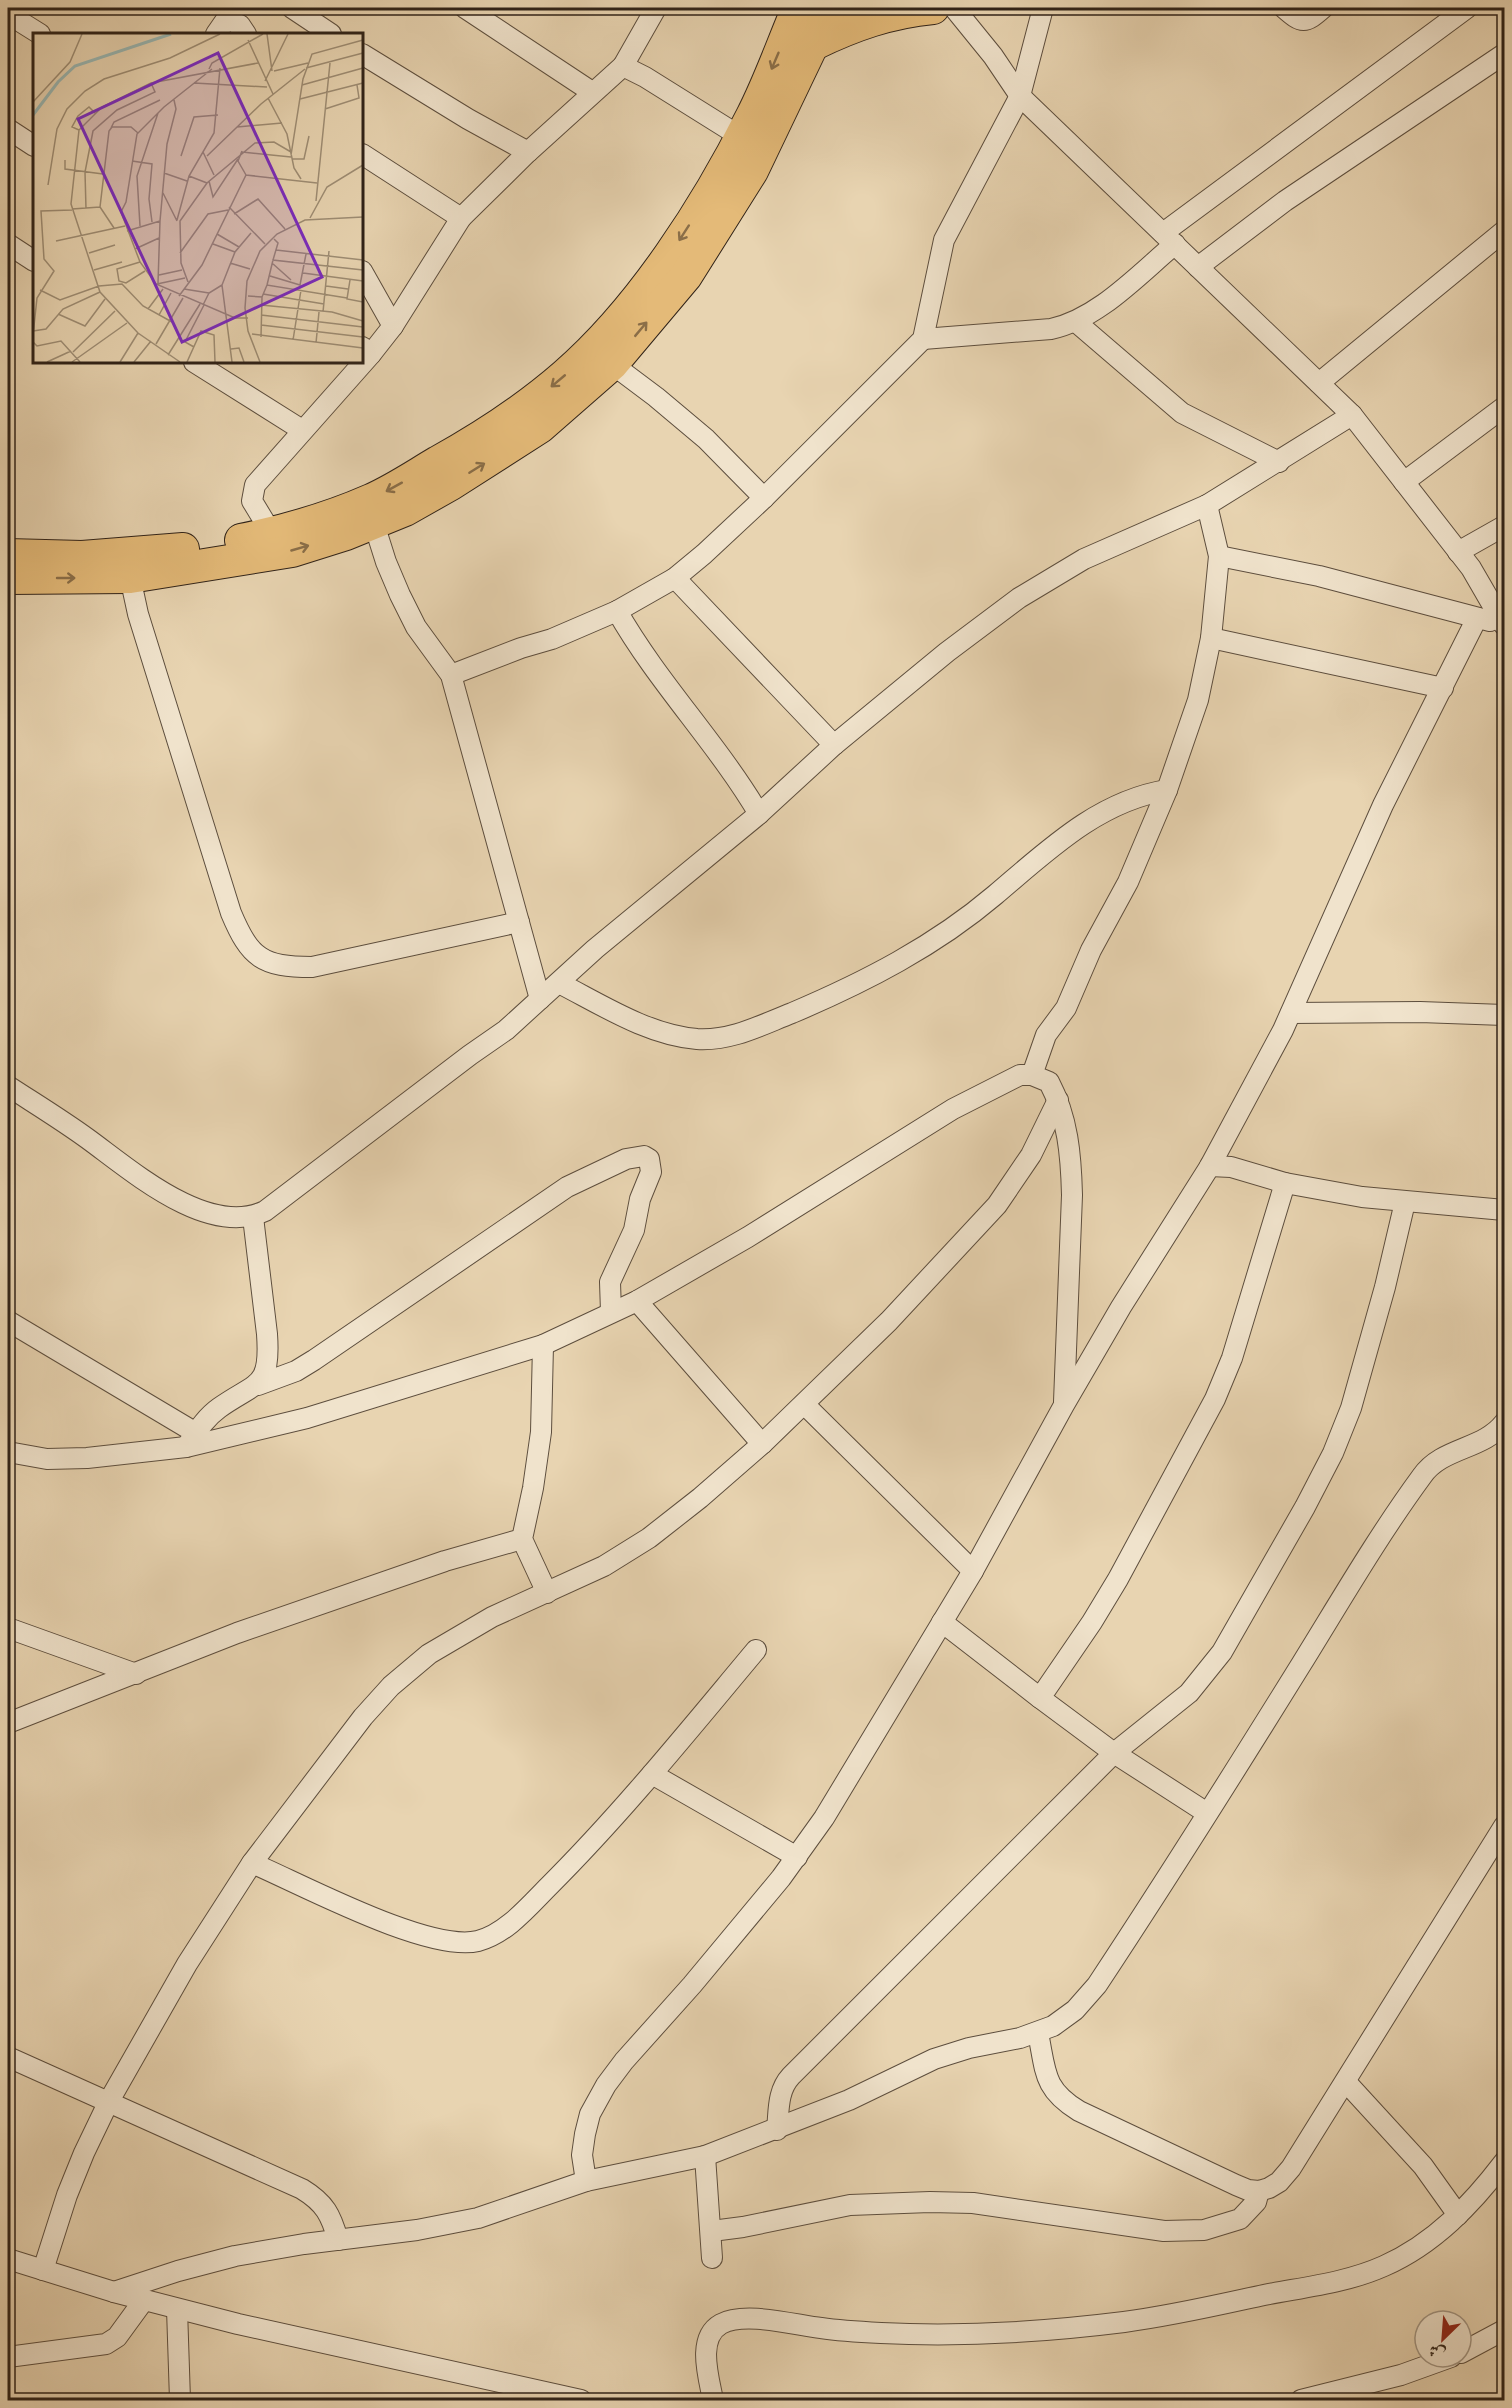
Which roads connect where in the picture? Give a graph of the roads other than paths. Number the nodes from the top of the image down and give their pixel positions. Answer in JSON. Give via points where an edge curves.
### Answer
{"nodes":[{"id":1,"x":292,"y":8,"type":"edge"},
{"id":2,"x":465,"y":8,"type":"edge"},
{"id":3,"x":656,"y":8,"type":"edge"},
{"id":4,"x":798,"y":8,"type":"edge"},
{"id":5,"x":830,"y":8,"type":"edge"},
{"id":6,"x":946,"y":8,"type":"edge"},
{"id":7,"x":1043,"y":8,"type":"edge"},
{"id":8,"x":1284,"y":8,"type":"edge"},
{"id":9,"x":1323,"y":8,"type":"edge"},
{"id":10,"x":1467,"y":8,"type":"edge"},
{"id":11,"x":8,"y":14,"type":"edge"},
{"id":12,"x":38,"y":33,"type":"edge"},
{"id":13,"x":217,"y":33,"type":"edge"},
{"id":14,"x":245,"y":33,"type":"edge"},
{"id":15,"x":330,"y":33,"type":"edge"},
{"id":16,"x":814,"y":44,"type":"junction"},
{"id":17,"x":1504,"y":54,"type":"edge"},
{"id":18,"x":363,"y":55,"type":"edge"},
{"id":19,"x":623,"y":66,"type":"junction"},
{"id":20,"x":592,"y":92,"type":"junction"},
{"id":21,"x":1020,"y":96,"type":"junction"},
{"id":22,"x":8,"y":129,"type":"edge"},
{"id":23,"x":741,"y":136,"type":"junction"},
{"id":24,"x":33,"y":145,"type":"edge"},
{"id":25,"x":528,"y":152,"type":"junction"},
{"id":26,"x":363,"y":155,"type":"edge"},
{"id":27,"x":461,"y":218,"type":"junction"},
{"id":28,"x":1504,"y":231,"type":"edge"},
{"id":29,"x":1169,"y":238,"type":"junction"},
{"id":30,"x":8,"y":244,"type":"edge"},
{"id":31,"x":33,"y":260,"type":"edge"},
{"id":32,"x":1197,"y":267,"type":"junction"},
{"id":33,"x":363,"y":273,"type":"edge"},
{"id":34,"x":1076,"y":322,"type":"junction"},
{"id":35,"x":393,"y":326,"type":"junction"},
{"id":36,"x":923,"y":339,"type":"junction"},
{"id":37,"x":366,"y":350,"type":"edge"},
{"id":38,"x":196,"y":363,"type":"edge"},
{"id":39,"x":356,"y":363,"type":"edge"},
{"id":40,"x":612,"y":364,"type":"junction"},
{"id":41,"x":1318,"y":383,"type":"junction"},
{"id":42,"x":1504,"y":407,"type":"edge"},
{"id":43,"x":1352,"y":415,"type":"junction"},
{"id":44,"x":302,"y":430,"type":"junction"},
{"id":45,"x":1279,"y":462,"type":"junction"},
{"id":46,"x":1404,"y":482,"type":"junction"},
{"id":47,"x":764,"y":498,"type":"junction"},
{"id":48,"x":1208,"y":505,"type":"junction"},
{"id":49,"x":374,"y":524,"type":"junction"},
{"id":50,"x":1504,"y":526,"type":"edge"},
{"id":51,"x":272,"y":534,"type":"junction"},
{"id":52,"x":1458,"y":552,"type":"junction"},
{"id":53,"x":8,"y":555,"type":"edge"},
{"id":54,"x":1219,"y":556,"type":"junction"},
{"id":55,"x":130,"y":577,"type":"junction"},
{"id":56,"x":8,"y":578,"type":"edge"},
{"id":57,"x":675,"y":578,"type":"junction"},
{"id":58,"x":617,"y":611,"type":"junction"},
{"id":59,"x":1477,"y":618,"type":"junction"},
{"id":60,"x":1504,"y":624,"type":"edge"},
{"id":61,"x":1211,"y":638,"type":"junction"},
{"id":62,"x":451,"y":675,"type":"junction"},
{"id":63,"x":1443,"y":688,"type":"junction"},
{"id":64,"x":834,"y":745,"type":"junction"},
{"id":65,"x":1167,"y":790,"type":"junction"},
{"id":66,"x":759,"y":814,"type":"junction"},
{"id":67,"x":519,"y":922,"type":"junction"},
{"id":68,"x":559,"y":983,"type":"junction"},
{"id":69,"x":540,"y":999,"type":"junction"},
{"id":70,"x":1291,"y":1013,"type":"junction"},
{"id":71,"x":1504,"y":1015,"type":"edge"},
{"id":72,"x":1032,"y":1075,"type":"junction"},
{"id":73,"x":8,"y":1086,"type":"edge"},
{"id":74,"x":1058,"y":1100,"type":"junction"},
{"id":75,"x":1210,"y":1166,"type":"junction"},
{"id":76,"x":1285,"y":1183,"type":"junction"},
{"id":77,"x":1405,"y":1202,"type":"junction"},
{"id":78,"x":1504,"y":1210,"type":"edge"},
{"id":79,"x":253,"y":1217,"type":"junction"},
{"id":80,"x":637,"y":1301,"type":"junction"},
{"id":81,"x":611,"y":1312,"type":"junction"},
{"id":82,"x":8,"y":1321,"type":"edge"},
{"id":83,"x":543,"y":1345,"type":"junction"},
{"id":84,"x":258,"y":1385,"type":"junction"},
{"id":85,"x":804,"y":1404,"type":"junction"},
{"id":86,"x":1064,"y":1405,"type":"junction"},
{"id":87,"x":1504,"y":1423,"type":"edge"},
{"id":88,"x":191,"y":1440,"type":"junction"},
{"id":89,"x":762,"y":1444,"type":"junction"},
{"id":90,"x":8,"y":1452,"type":"edge"},
{"id":91,"x":522,"y":1539,"type":"junction"},
{"id":92,"x":973,"y":1571,"type":"junction"},
{"id":93,"x":547,"y":1593,"type":"junction"},
{"id":94,"x":942,"y":1622,"type":"junction"},
{"id":95,"x":8,"y":1628,"type":"edge"},
{"id":96,"x":756,"y":1650,"type":"dead end"},
{"id":97,"x":136,"y":1674,"type":"junction"},
{"id":98,"x":1040,"y":1698,"type":"junction"},
{"id":99,"x":8,"y":1722,"type":"edge"},
{"id":100,"x":1114,"y":1753,"type":"junction"},
{"id":101,"x":652,"y":1774,"type":"junction"},
{"id":102,"x":1207,"y":1813,"type":"junction"},
{"id":103,"x":1504,"y":1827,"type":"edge"},
{"id":104,"x":797,"y":1857,"type":"junction"},
{"id":105,"x":252,"y":1863,"type":"junction"},
{"id":106,"x":1038,"y":2033,"type":"junction"},
{"id":107,"x":8,"y":2057,"type":"edge"},
{"id":108,"x":1346,"y":2082,"type":"junction"},
{"id":109,"x":109,"y":2101,"type":"junction"},
{"id":110,"x":777,"y":2130,"type":"junction"},
{"id":111,"x":705,"y":2157,"type":"junction"},
{"id":112,"x":1504,"y":2162,"type":"edge"},
{"id":113,"x":586,"y":2181,"type":"junction"},
{"id":114,"x":1259,"y":2191,"type":"junction"},
{"id":115,"x":1458,"y":2215,"type":"junction"},
{"id":116,"x":712,"y":2231,"type":"junction"},
{"id":117,"x":338,"y":2240,"type":"junction"},
{"id":118,"x":712,"y":2258,"type":"dead end"},
{"id":119,"x":8,"y":2259,"type":"edge"},
{"id":120,"x":44,"y":2270,"type":"junction"},
{"id":121,"x":114,"y":2292,"type":"junction"},
{"id":122,"x":144,"y":2300,"type":"junction"},
{"id":123,"x":177,"y":2309,"type":"junction"},
{"id":124,"x":1504,"y":2330,"type":"edge"},
{"id":125,"x":1473,"y":2347,"type":"edge"},
{"id":126,"x":8,"y":2357,"type":"edge"},
{"id":127,"x":1418,"y":2369,"type":"edge"},
{"id":128,"x":1339,"y":2396,"type":"edge"},
{"id":129,"x":180,"y":2400,"type":"edge"},
{"id":130,"x":581,"y":2400,"type":"edge"},
{"id":131,"x":713,"y":2400,"type":"edge"},
{"id":132,"x":1301,"y":2400,"type":"edge"}],
"edges":[{"from":1,"to":15,"type":"street"},
{"from":2,"to":20,"type":"street"},
{"from":3,"to":19,"type":"street"},
{"from":4,"to":23,"type":"main road","one_way":true},
{"from":5,"to":16,"type":"main road"},
{"from":6,"to":16,"type":"main road","via":[[881,16]]},
{"from":6,"to":21,"type":"street","via":[[988,50]]},
{"from":7,"to":21,"type":"street"},
{"from":8,"to":9,"type":"street","via":[[1304,21]]},
{"from":10,"to":29,"type":"street"},
{"from":11,"to":12,"type":"street"},
{"from":13,"to":14,"type":"street","via":[[229,20]]},
{"from":40,"to":16,"type":"main road","one_way":true,"via":[[686,276],[752,171]]},
{"from":17,"to":32,"type":"street","via":[[1286,201]]},
{"from":18,"to":25,"type":"street"},
{"from":19,"to":20,"type":"street"},
{"from":19,"to":23,"type":"street"},
{"from":20,"to":25,"type":"street"},
{"from":21,"to":29,"type":"street"},
{"from":21,"to":36,"type":"street","via":[[944,240]]},
{"from":22,"to":24,"type":"street"},
{"from":23,"to":51,"type":"main road","one_way":true,"via":[[676,246],[604,336],[566,374],[479,439],[372,499]]},
{"from":25,"to":27,"type":"street"},
{"from":26,"to":27,"type":"street"},
{"from":27,"to":35,"type":"street"},
{"from":28,"to":41,"type":"street"},
{"from":29,"to":32,"type":"street"},
{"from":29,"to":34,"type":"street","via":[[1089,316]]},
{"from":30,"to":31,"type":"street"},
{"from":32,"to":41,"type":"street"},
{"from":33,"to":35,"type":"street"},
{"from":34,"to":36,"type":"street","via":[[1051,329]]},
{"from":34,"to":45,"type":"street","via":[[1182,414]]},
{"from":35,"to":37,"type":"street"},
{"from":36,"to":47,"type":"street"},
{"from":38,"to":44,"type":"street"},
{"from":39,"to":44,"type":"street"},
{"from":40,"to":47,"type":"street","via":[[706,439]]},
{"from":49,"to":40,"type":"main road","one_way":true,"via":[[451,484],[540,428]]},
{"from":41,"to":43,"type":"street"},
{"from":42,"to":46,"type":"street"},
{"from":43,"to":45,"type":"street"},
{"from":43,"to":46,"type":"street"},
{"from":44,"to":51,"type":"street","via":[[251,494]]},
{"from":45,"to":48,"type":"street"},
{"from":46,"to":52,"type":"street"},
{"from":47,"to":57,"type":"street"},
{"from":48,"to":54,"type":"street"},
{"from":48,"to":64,"type":"street","via":[[1084,559],[1019,598]]},
{"from":55,"to":49,"type":"main road","one_way":true,"via":[[292,551]]},
{"from":49,"to":62,"type":"street","via":[[386,562],[416,627]]},
{"from":50,"to":52,"type":"street"},
{"from":51,"to":53,"type":"main road","via":[[165,551],[82,557]]},
{"from":52,"to":60,"type":"street"},
{"from":54,"to":59,"type":"street","via":[[1318,576]]},
{"from":54,"to":61,"type":"street"},
{"from":56,"to":55,"type":"main road","one_way":true},
{"from":55,"to":67,"type":"street","via":[[231,913],[251,951],[286,967],[312,967]]},
{"from":57,"to":58,"type":"street"},
{"from":57,"to":64,"type":"street"},
{"from":58,"to":62,"type":"street"},
{"from":58,"to":66,"type":"street","via":[[636,645],[744,788]]},
{"from":59,"to":60,"type":"street"},
{"from":59,"to":63,"type":"street"},
{"from":61,"to":63,"type":"street"},
{"from":61,"to":65,"type":"street","via":[[1198,700]]},
{"from":62,"to":67,"type":"street"},
{"from":63,"to":70,"type":"street","via":[[1383,805]]},
{"from":64,"to":66,"type":"street"},
{"from":65,"to":68,"type":"street","via":[[1122,803],[1079,826],[931,943],[859,984],[752,1030],[697,1039],[664,1033],[623,1017]]},
{"from":65,"to":72,"type":"street","via":[[1128,882],[1091,950],[1066,1008],[1046,1035]]},
{"from":66,"to":68,"type":"street","via":[[594,949]]},
{"from":67,"to":69,"type":"street"},
{"from":68,"to":69,"type":"street"},
{"from":69,"to":79,"type":"street","via":[[507,1030]]},
{"from":70,"to":71,"type":"street"},
{"from":70,"to":75,"type":"street"},
{"from":72,"to":74,"type":"street","via":[[1049,1082]]},
{"from":72,"to":80,"type":"street","via":[[1020,1075],[953,1109]]},
{"from":73,"to":79,"type":"street","via":[[162,1191],[232,1219]]},
{"from":74,"to":85,"type":"street","via":[[1031,1155],[997,1204],[890,1321]]},
{"from":74,"to":86,"type":"street","via":[[1068,1135],[1072,1195]]},
{"from":75,"to":76,"type":"street","via":[[1231,1167]]},
{"from":75,"to":86,"type":"street"},
{"from":76,"to":77,"type":"street"},
{"from":76,"to":98,"type":"street","via":[[1232,1358],[1215,1399],[1118,1579]]},
{"from":77,"to":78,"type":"street"},
{"from":77,"to":100,"type":"street","via":[[1351,1408],[1305,1508],[1234,1634],[1208,1672]]},
{"from":79,"to":84,"type":"street","via":[[268,1352],[266,1370]]},
{"from":80,"to":81,"type":"street"},
{"from":80,"to":89,"type":"street"},
{"from":81,"to":83,"type":"street"},
{"from":81,"to":84,"type":"street","via":[[610,1282],[634,1230],[651,1172],[649,1159],[644,1156],[626,1159],[567,1187],[314,1360]]},
{"from":82,"to":88,"type":"street"},
{"from":83,"to":88,"type":"street","via":[[307,1418]]},
{"from":83,"to":91,"type":"street","via":[[541,1432]]},
{"from":84,"to":88,"type":"street","via":[[220,1407]]},
{"from":85,"to":89,"type":"street"},
{"from":85,"to":92,"type":"street"},
{"from":86,"to":92,"type":"street"},
{"from":87,"to":102,"type":"street","via":[[1496,1434],[1441,1458],[1424,1473]]},
{"from":88,"to":90,"type":"street","via":[[87,1458],[47,1459]]},
{"from":89,"to":93,"type":"street","via":[[649,1538],[604,1566]]},
{"from":91,"to":93,"type":"street"},
{"from":91,"to":97,"type":"street","via":[[308,1608]]},
{"from":92,"to":94,"type":"street"},
{"from":93,"to":105,"type":"street","via":[[492,1617],[429,1654],[391,1686]]},
{"from":94,"to":98,"type":"street"},
{"from":94,"to":104,"type":"street"},
{"from":95,"to":97,"type":"street"},
{"from":96,"to":101,"type":"street"},
{"from":97,"to":99,"type":"street"},
{"from":98,"to":100,"type":"street"},
{"from":100,"to":102,"type":"street"},
{"from":100,"to":110,"type":"street","via":[[791,2076],[781,2092]]},
{"from":101,"to":104,"type":"street"},
{"from":101,"to":105,"type":"street","via":[[527,1908],[500,1931],[478,1941],[448,1942],[418,1935]]},
{"from":102,"to":106,"type":"street","via":[[1097,1985],[1075,2010]]},
{"from":103,"to":108,"type":"street"},
{"from":104,"to":113,"type":"street","via":[[606,2085],[590,2114],[585,2134],[582,2155]]},
{"from":105,"to":109,"type":"street","via":[[187,1964]]},
{"from":106,"to":110,"type":"street","via":[[934,2059]]},
{"from":106,"to":114,"type":"street","via":[[1046,2074],[1053,2091],[1065,2102],[1236,2185]]},
{"from":107,"to":109,"type":"street"},
{"from":108,"to":114,"type":"street","via":[[1279,2182]]},
{"from":108,"to":115,"type":"street","via":[[1423,2166]]},
{"from":109,"to":117,"type":"street","via":[[318,2198]]},
{"from":109,"to":120,"type":"street","via":[[67,2195]]},
{"from":110,"to":111,"type":"street"},
{"from":111,"to":113,"type":"street"},
{"from":111,"to":116,"type":"street"},
{"from":112,"to":115,"type":"street"},
{"from":113,"to":117,"type":"street","via":[[478,2218]]},
{"from":114,"to":116,"type":"street","via":[[1240,2219],[1204,2230],[1164,2231],[973,2203],[930,2202],[850,2205]]},
{"from":115,"to":131,"type":"street","via":[[1410,2252],[1347,2280],[1124,2322],[944,2334],[882,2333],[753,2320],[724,2322],[707,2340]]},
{"from":116,"to":118,"type":"street"},
{"from":117,"to":121,"type":"street","via":[[235,2256]]},
{"from":119,"to":120,"type":"street"},
{"from":120,"to":121,"type":"street"},
{"from":121,"to":122,"type":"street"},
{"from":122,"to":123,"type":"street"},
{"from":122,"to":126,"type":"street","via":[[117,2337],[106,2344]]},
{"from":123,"to":129,"type":"street"},
{"from":123,"to":130,"type":"street"},
{"from":124,"to":125,"type":"street"},
{"from":127,"to":128,"type":"street"},
{"from":128,"to":132,"type":"street"}]}
